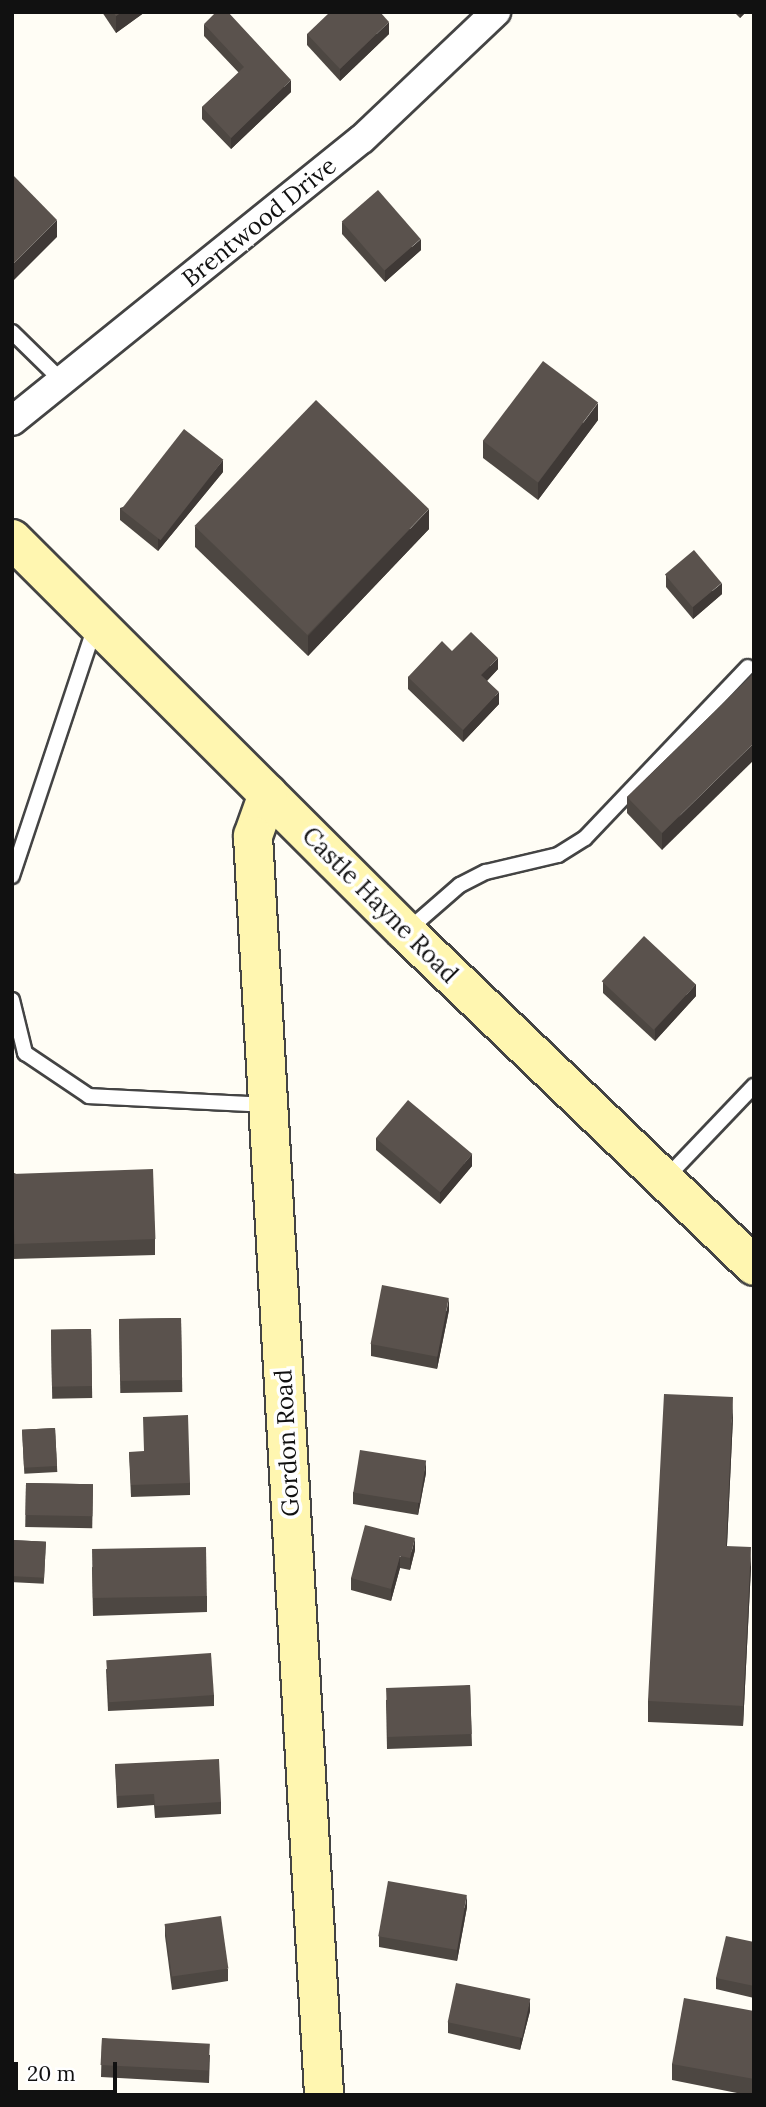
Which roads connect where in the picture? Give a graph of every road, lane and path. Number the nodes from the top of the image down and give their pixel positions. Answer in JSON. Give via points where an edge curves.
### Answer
{"nodes":[{"id":1,"x":496,"y":12,"type":"edge"},
{"id":2,"x":12,"y":332,"type":"edge"},
{"id":3,"x":61,"y":380,"type":"junction"},
{"id":4,"x":12,"y":421,"type":"edge"},
{"id":5,"x":16,"y":549,"type":"edge"},
{"id":6,"x":97,"y":623,"type":"junction"},
{"id":7,"x":748,"y":667,"type":"dead end"},
{"id":8,"x":268,"y":794,"type":"junction"},
{"id":9,"x":12,"y":876,"type":"edge"},
{"id":10,"x":406,"y":932,"type":"junction"},
{"id":11,"x":12,"y":1000,"type":"edge"},
{"id":12,"x":754,"y":1086,"type":"edge"},
{"id":13,"x":268,"y":1105,"type":"junction"},
{"id":14,"x":664,"y":1180,"type":"junction"},
{"id":15,"x":754,"y":1266,"type":"edge"},
{"id":16,"x":324,"y":2095,"type":"edge"}],
"edges":[{"from":1,"to":3,"type":"street","name":"Brentwood Drive","via":[[362,139]]},
{"from":2,"to":3,"type":"lane"},
{"from":3,"to":4,"type":"street","name":"Brentwood Drive"},
{"from":5,"to":6,"type":"street","name":"Castle Hayne Road"},
{"from":6,"to":8,"type":"street","name":"Castle Hayne Road"},
{"from":6,"to":9,"type":"lane"},
{"from":7,"to":10,"type":"lane","via":[[585,838],[558,855],[486,872],[460,885]]},
{"from":8,"to":10,"type":"street","name":"Castle Hayne Road"},
{"from":8,"to":13,"type":"street","name":"Gordon Road","via":[[253,836]]},
{"from":10,"to":14,"type":"street","name":"Castle Hayne Road"},
{"from":11,"to":13,"type":"lane","via":[[24,1052],[89,1096]]},
{"from":12,"to":14,"type":"lane"},
{"from":13,"to":16,"type":"street","name":"Gordon Road"},
{"from":14,"to":15,"type":"street","name":"Castle Hayne Road"}]}
